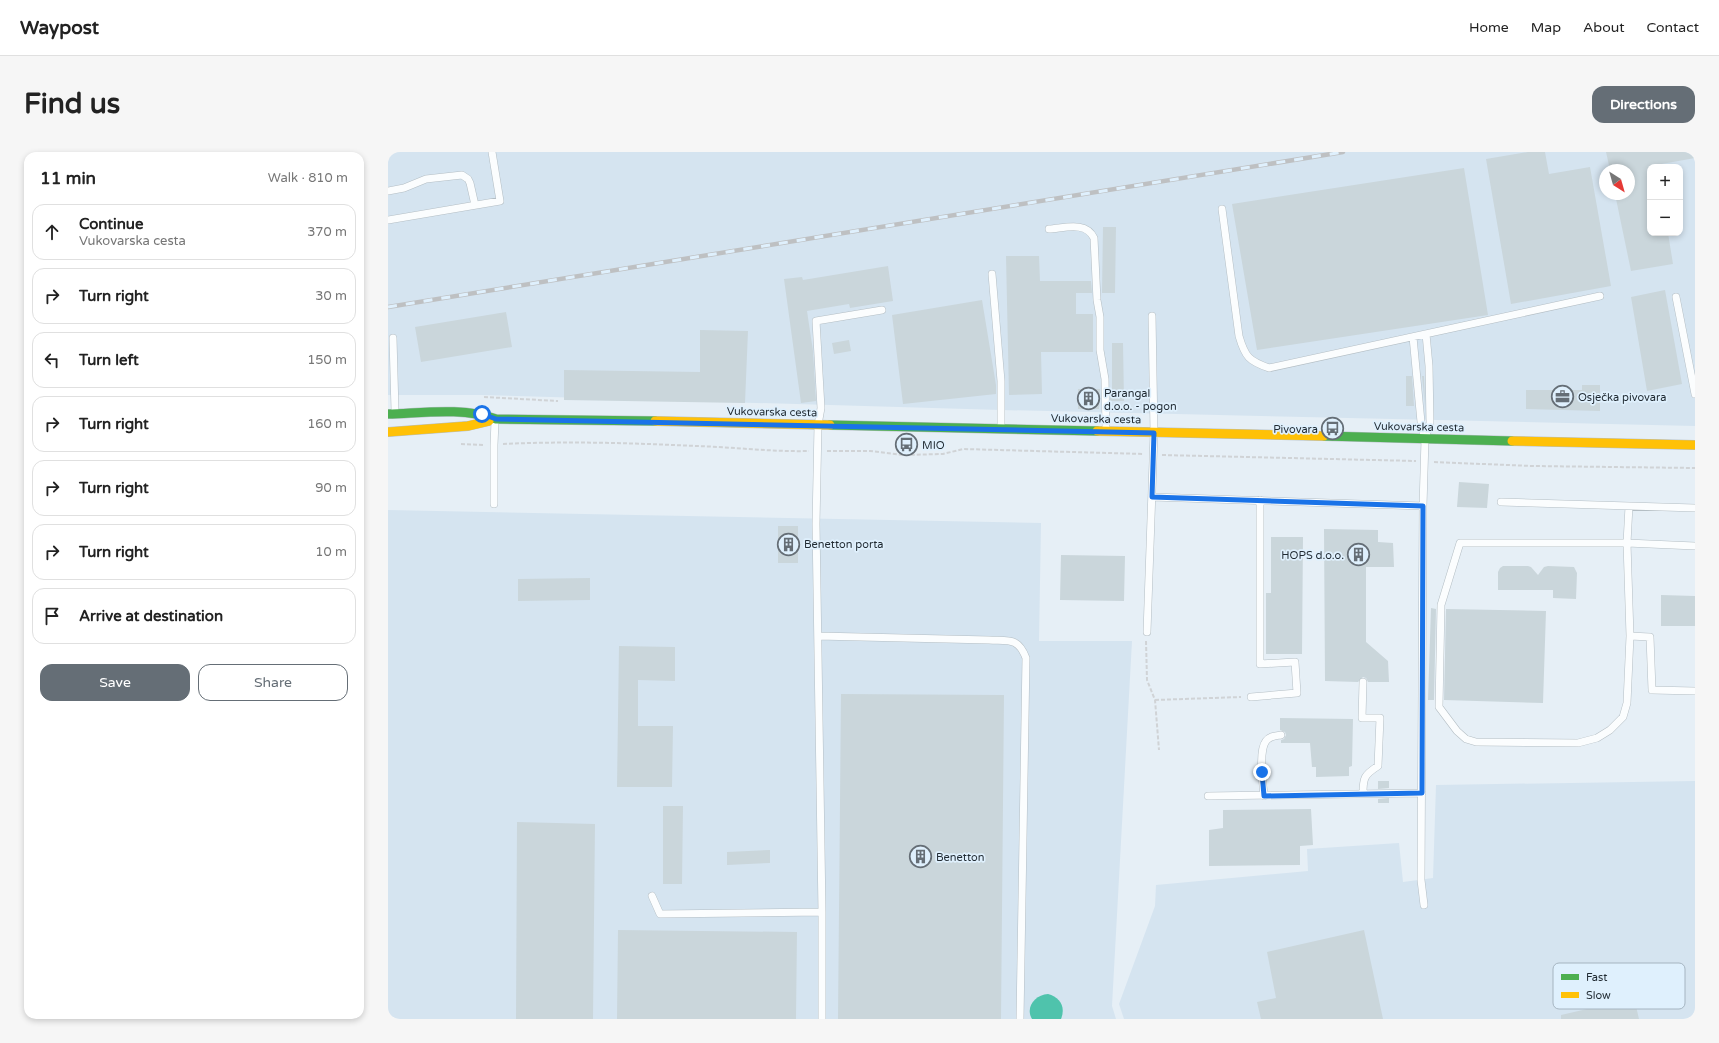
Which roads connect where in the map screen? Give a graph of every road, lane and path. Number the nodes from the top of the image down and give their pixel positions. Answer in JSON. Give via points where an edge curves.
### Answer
{"nodes":[{"id":1,"x":492,"y":152,"type":"edge"},
{"id":2,"x":388,"y":191,"type":"edge"},
{"id":3,"x":475,"y":205,"type":"junction"},
{"id":4,"x":1222,"y":209,"type":"dead end"},
{"id":5,"x":388,"y":220,"type":"edge"},
{"id":6,"x":1049,"y":229,"type":"dead end"},
{"id":7,"x":992,"y":274,"type":"dead end"},
{"id":8,"x":1600,"y":296,"type":"dead end"},
{"id":9,"x":1676,"y":296,"type":"dead end"},
{"id":10,"x":882,"y":310,"type":"dead end"},
{"id":11,"x":1152,"y":316,"type":"dead end"},
{"id":12,"x":1426,"y":334,"type":"junction"},
{"id":13,"x":1413,"y":337,"type":"junction"},
{"id":14,"x":393,"y":338,"type":"dead end"},
{"id":15,"x":1695,"y":394,"type":"edge"},
{"id":16,"x":391,"y":413,"type":"edge"},
{"id":17,"x":496,"y":419,"type":"junction"},
{"id":18,"x":818,"y":425,"type":"junction"},
{"id":19,"x":1001,"y":429,"type":"junction"},
{"id":20,"x":388,"y":432,"type":"edge"},
{"id":21,"x":1106,"y":432,"type":"junction"},
{"id":22,"x":1154,"y":433,"type":"junction"},
{"id":23,"x":1425,"y":439,"type":"junction"},
{"id":24,"x":456,"y":444,"type":"dead end"},
{"id":25,"x":494,"y":445,"type":"junction"},
{"id":26,"x":1695,"y":445,"type":"edge"},
{"id":27,"x":818,"y":451,"type":"junction"},
{"id":28,"x":1154,"y":454,"type":"junction"},
{"id":29,"x":1424,"y":461,"type":"junction"},
{"id":30,"x":1695,"y":468,"type":"edge"},
{"id":31,"x":1152,"y":497,"type":"junction"},
{"id":32,"x":1260,"y":500,"type":"junction"},
{"id":33,"x":1501,"y":502,"type":"dead end"},
{"id":34,"x":494,"y":504,"type":"dead end"},
{"id":35,"x":1423,"y":506,"type":"junction"},
{"id":36,"x":1629,"y":506,"type":"junction"},
{"id":37,"x":1695,"y":508,"type":"edge"},
{"id":38,"x":1626,"y":543,"type":"junction"},
{"id":39,"x":1695,"y":546,"type":"edge"},
{"id":40,"x":1147,"y":632,"type":"joint"},
{"id":41,"x":818,"y":636,"type":"junction"},
{"id":42,"x":1630,"y":636,"type":"junction"},
{"id":43,"x":1363,"y":682,"type":"dead end"},
{"id":44,"x":1695,"y":691,"type":"edge"},
{"id":45,"x":1251,"y":697,"type":"joint"},
{"id":46,"x":1155,"y":700,"type":"junction"},
{"id":47,"x":1281,"y":735,"type":"dead end"},
{"id":48,"x":1159,"y":750,"type":"dead end"},
{"id":49,"x":1422,"y":793,"type":"junction"},
{"id":50,"x":1362,"y":794,"type":"junction"},
{"id":51,"x":1208,"y":796,"type":"dead end"},
{"id":52,"x":1264,"y":796,"type":"junction"},
{"id":53,"x":652,"y":896,"type":"dead end"},
{"id":54,"x":1424,"y":905,"type":"dead end"},
{"id":55,"x":822,"y":912,"type":"junction"},
{"id":56,"x":822,"y":1019,"type":"edge"},
{"id":57,"x":1020,"y":1019,"type":"edge"}],
"edges":[{"from":1,"to":3,"type":"lane","via":[[500,201]]},
{"from":2,"to":3,"type":"lane","via":[[426,179],[462,175],[470,183]]},
{"from":3,"to":5,"type":"lane"},
{"from":4,"to":13,"type":"lane","via":[[1239,336],[1243,351],[1249,360],[1269,368]]},
{"from":6,"to":21,"type":"lane","via":[[1081,226],[1091,231],[1094,238],[1100,350],[1105,379]]},
{"from":7,"to":19,"type":"lane","via":[[1001,381]]},
{"from":8,"to":12,"type":"lane"},
{"from":9,"to":15,"type":"lane"},
{"from":10,"to":18,"type":"lane","via":[[816,321],[821,408]]},
{"from":11,"to":22,"type":"lane"},
{"from":12,"to":13,"type":"lane"},
{"from":12,"to":23,"type":"lane","via":[[1430,422]]},
{"from":13,"to":23,"type":"lane"},
{"from":14,"to":16,"type":"lane"},
{"from":16,"to":17,"type":"main road","name":"Vukovarska cesta","via":[[467,412]]},
{"from":17,"to":18,"type":"main road","name":"Vukovarska cesta"},
{"from":17,"to":20,"type":"main road","name":"Vukovarska cesta","via":[[468,426]]},
{"from":17,"to":25,"type":"lane"},
{"from":18,"to":19,"type":"main road","name":"Vukovarska cesta"},
{"from":18,"to":27,"type":"lane"},
{"from":19,"to":21,"type":"main road","name":"Vukovarska cesta"},
{"from":21,"to":22,"type":"main road","name":"Vukovarska cesta"},
{"from":22,"to":23,"type":"main road","name":"Vukovarska cesta"},
{"from":22,"to":28,"type":"lane"},
{"from":23,"to":26,"type":"main road","name":"Vukovarska cesta"},
{"from":23,"to":29,"type":"lane"},
{"from":24,"to":25,"type":"path"},
{"from":25,"to":27,"type":"path","via":[[544,443]]},
{"from":25,"to":34,"type":"lane"},
{"from":27,"to":28,"type":"path","via":[[870,451],[903,455],[943,454],[963,449]]},
{"from":27,"to":41,"type":"lane"},
{"from":28,"to":29,"type":"path"},
{"from":28,"to":31,"type":"lane"},
{"from":29,"to":30,"type":"path","via":[[1532,466]]},
{"from":29,"to":35,"type":"lane"},
{"from":31,"to":32,"type":"lane"},
{"from":31,"to":40,"type":"lane"},
{"from":32,"to":35,"type":"lane"},
{"from":32,"to":45,"type":"lane","via":[[1260,664],[1295,662],[1296,693]]},
{"from":33,"to":36,"type":"lane"},
{"from":35,"to":49,"type":"lane"},
{"from":36,"to":37,"type":"lane"},
{"from":36,"to":38,"type":"lane"},
{"from":38,"to":39,"type":"lane"},
{"from":38,"to":42,"type":"lane"},
{"from":38,"to":42,"type":"lane","via":[[1460,543],[1441,605],[1439,707],[1457,731],[1466,739],[1476,742],[1578,743],[1597,738],[1623,717],[1627,703]]},
{"from":40,"to":46,"type":"path","via":[[1147,680]]},
{"from":41,"to":55,"type":"lane"},
{"from":41,"to":57,"type":"lane","via":[[1015,641],[1022,648],[1026,658]]},
{"from":42,"to":44,"type":"lane","via":[[1650,637],[1652,690]]},
{"from":43,"to":50,"type":"lane","via":[[1362,718],[1380,718],[1380,732],[1378,766],[1368,772],[1363,780]]},
{"from":45,"to":46,"type":"path"},
{"from":46,"to":48,"type":"path"},
{"from":47,"to":52,"type":"lane","via":[[1271,737],[1265,742],[1262,752]]},
{"from":49,"to":50,"type":"lane"},
{"from":49,"to":54,"type":"lane","via":[[1421,880]]},
{"from":50,"to":52,"type":"lane"},
{"from":51,"to":52,"type":"lane"},
{"from":53,"to":55,"type":"lane","via":[[660,914]]},
{"from":55,"to":56,"type":"lane"}]}
